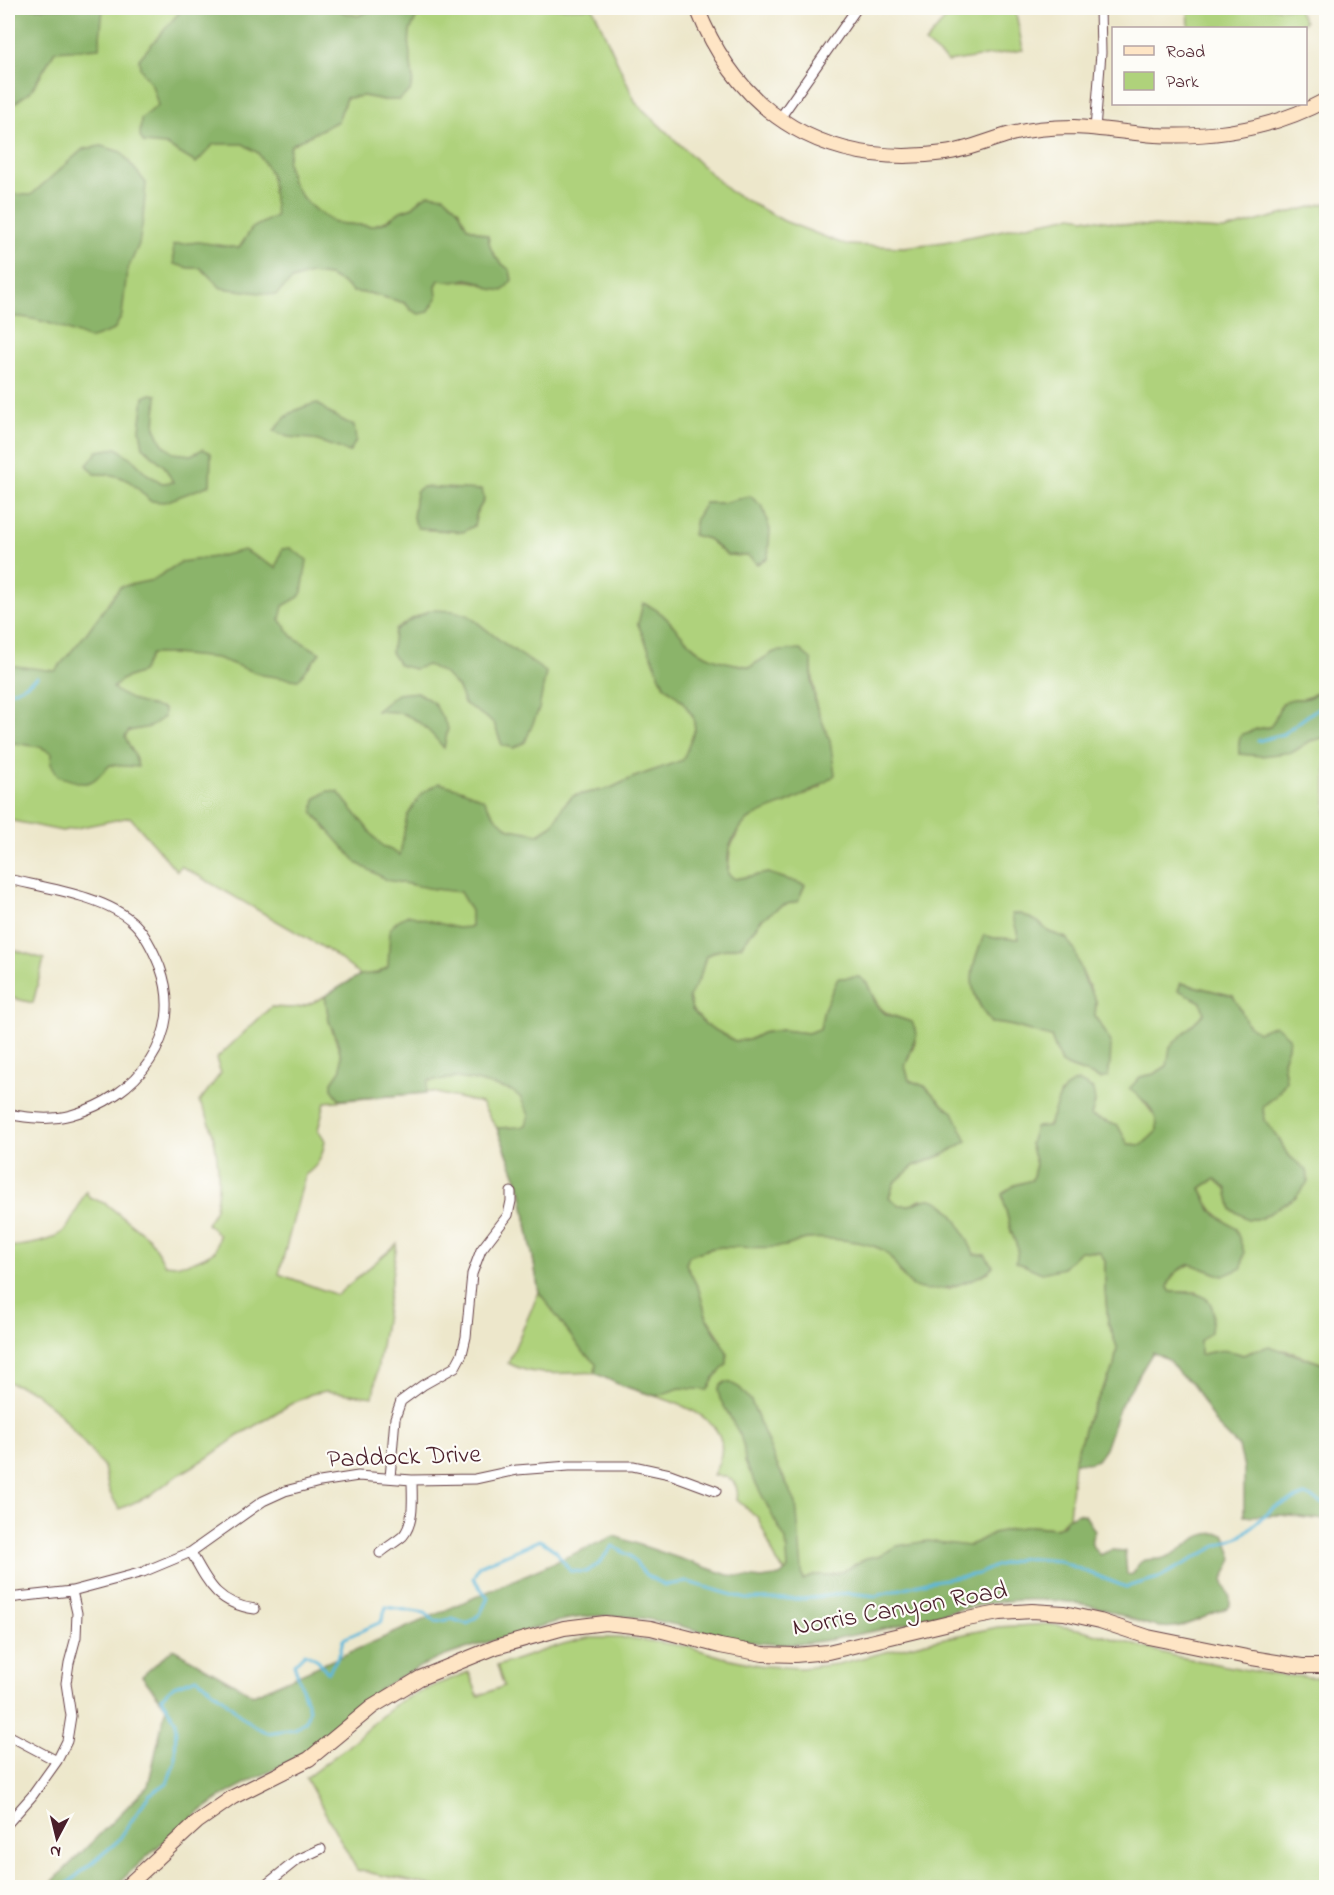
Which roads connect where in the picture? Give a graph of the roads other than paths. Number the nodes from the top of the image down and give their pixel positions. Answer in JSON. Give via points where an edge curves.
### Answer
{"nodes":[{"id":1,"x":697,"y":8,"type":"edge"},
{"id":2,"x":857,"y":8,"type":"edge"},
{"id":3,"x":1100,"y":8,"type":"edge"},
{"id":4,"x":1326,"y":100,"type":"edge"},
{"id":5,"x":780,"y":118,"type":"junction"},
{"id":6,"x":1095,"y":129,"type":"junction"},
{"id":7,"x":8,"y":879,"type":"edge"},
{"id":8,"x":8,"y":1114,"type":"edge"},
{"id":9,"x":511,"y":1192,"type":"dead end"},
{"id":10,"x":390,"y":1478,"type":"junction"},
{"id":11,"x":412,"y":1480,"type":"junction"},
{"id":12,"x":716,"y":1491,"type":"dead end"},
{"id":13,"x":191,"y":1552,"type":"junction"},
{"id":14,"x":380,"y":1553,"type":"dead end"},
{"id":15,"x":72,"y":1591,"type":"junction"},
{"id":16,"x":8,"y":1598,"type":"edge"},
{"id":17,"x":255,"y":1609,"type":"dead end"},
{"id":18,"x":1326,"y":1666,"type":"edge"},
{"id":19,"x":8,"y":1735,"type":"edge"},
{"id":20,"x":57,"y":1761,"type":"junction"},
{"id":21,"x":8,"y":1823,"type":"edge"},
{"id":22,"x":321,"y":1849,"type":"dead end"},
{"id":23,"x":125,"y":1887,"type":"edge"},
{"id":24,"x":262,"y":1887,"type":"edge"}],
"edges":[{"from":1,"to":5,"type":"street","via":[[730,71]]},
{"from":2,"to":5,"type":"street"},
{"from":3,"to":6,"type":"street"},
{"from":4,"to":6,"type":"street","via":[[1280,121],[1250,129],[1183,136]]},
{"from":5,"to":6,"type":"street","via":[[823,142],[884,156],[946,153],[1036,129]]},
{"from":7,"to":8,"type":"street","via":[[103,902],[135,924],[161,970],[167,1012],[153,1056],[128,1086],[111,1099],[70,1115],[27,1118]]},
{"from":9,"to":10,"type":"street","via":[[508,1215],[482,1250],[472,1274],[462,1354],[455,1367],[401,1401],[395,1418]]},
{"from":10,"to":11,"type":"street","name":"Paddock Drive"},
{"from":10,"to":13,"type":"street","name":"Paddock Drive","via":[[358,1476],[285,1491],[263,1501]]},
{"from":11,"to":12,"type":"street","name":"Paddock Drive","via":[[475,1479],[517,1470],[569,1466],[633,1466],[670,1474]]},
{"from":11,"to":14,"type":"street","via":[[409,1525],[403,1535]]},
{"from":13,"to":15,"type":"street","name":"Paddock Drive","via":[[143,1572]]},
{"from":13,"to":17,"type":"street","via":[[209,1584],[225,1601]]},
{"from":15,"to":16,"type":"street","name":"Paddock Drive"},
{"from":15,"to":20,"type":"street","via":[[77,1613],[76,1636],[66,1683],[71,1716],[67,1741]]},
{"from":18,"to":23,"type":"street","name":"Norris Canyon Road","via":[[1252,1658],[1149,1637],[1064,1613],[1032,1611],[999,1613],[828,1652],[795,1655],[720,1646],[651,1628],[605,1623],[564,1628],[496,1647],[420,1677],[372,1707],[309,1759],[233,1797],[206,1816]]},
{"from":19,"to":20,"type":"street"},
{"from":20,"to":21,"type":"street"},
{"from":22,"to":24,"type":"street","via":[[297,1860]]}]}
